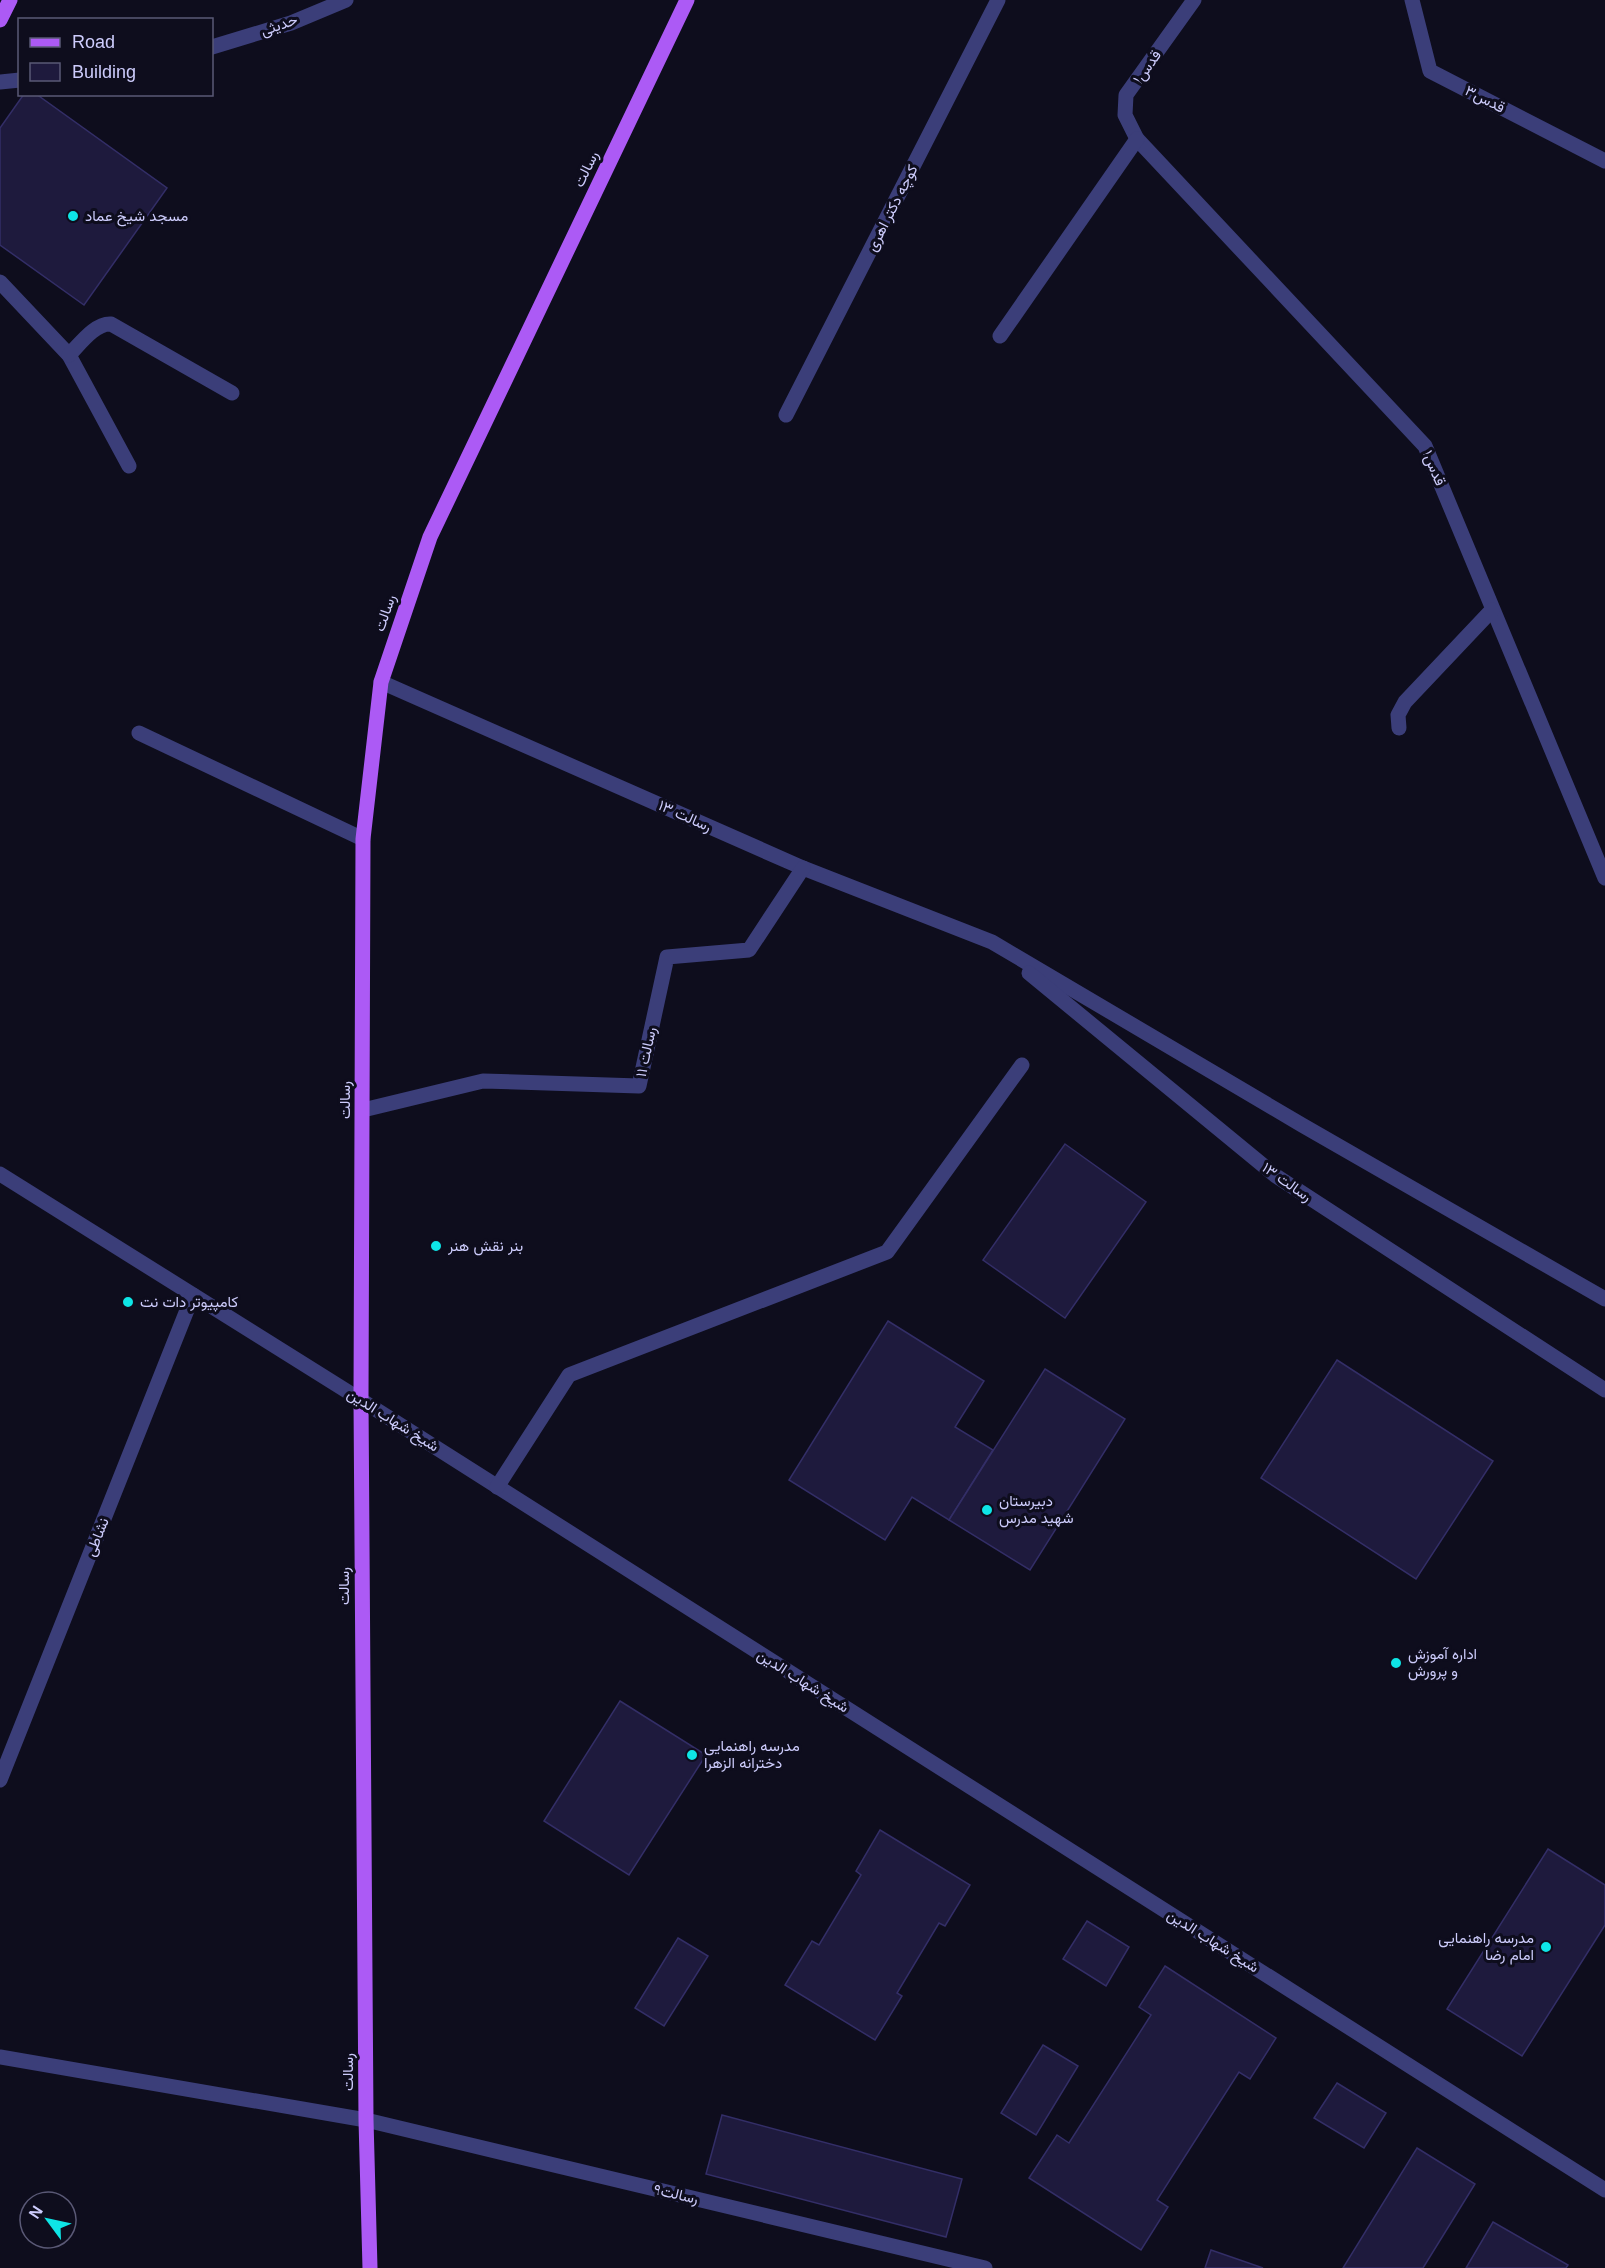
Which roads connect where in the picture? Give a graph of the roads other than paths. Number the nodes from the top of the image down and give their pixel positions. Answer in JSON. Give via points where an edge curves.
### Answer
{"nodes":[{"id":1,"x":10,"y":0,"type":"edge"},
{"id":2,"x":346,"y":0,"type":"edge"},
{"id":3,"x":687,"y":0,"type":"edge"},
{"id":4,"x":998,"y":0,"type":"edge"},
{"id":5,"x":1194,"y":0,"type":"edge"},
{"id":6,"x":1412,"y":0,"type":"edge"},
{"id":7,"x":0,"y":20,"type":"edge"},
{"id":8,"x":213,"y":47,"type":"edge"},
{"id":9,"x":18,"y":80,"type":"edge"},
{"id":10,"x":0,"y":82,"type":"edge"},
{"id":11,"x":1137,"y":139,"type":"junction"},
{"id":12,"x":1605,"y":161,"type":"edge"},
{"id":13,"x":0,"y":282,"type":"edge"},
{"id":14,"x":1000,"y":336,"type":"dead end"},
{"id":15,"x":69,"y":355,"type":"junction"},
{"id":16,"x":232,"y":393,"type":"dead end"},
{"id":17,"x":786,"y":415,"type":"dead end"},
{"id":18,"x":129,"y":466,"type":"dead end"},
{"id":19,"x":1492,"y":610,"type":"junction"},
{"id":20,"x":381,"y":682,"type":"junction"},
{"id":21,"x":1399,"y":728,"type":"dead end"},
{"id":22,"x":139,"y":733,"type":"dead end"},
{"id":23,"x":363,"y":839,"type":"junction"},
{"id":24,"x":803,"y":868,"type":"junction"},
{"id":25,"x":1604,"y":873,"type":"edge"},
{"id":26,"x":992,"y":942,"type":"junction"},
{"id":27,"x":1022,"y":1065,"type":"dead end"},
{"id":28,"x":363,"y":1110,"type":"junction"},
{"id":29,"x":0,"y":1174,"type":"edge"},
{"id":30,"x":193,"y":1295,"type":"junction"},
{"id":31,"x":1605,"y":1299,"type":"edge"},
{"id":32,"x":1605,"y":1390,"type":"edge"},
{"id":33,"x":361,"y":1400,"type":"junction"},
{"id":34,"x":497,"y":1486,"type":"junction"},
{"id":35,"x":0,"y":1780,"type":"edge"},
{"id":36,"x":0,"y":2057,"type":"edge"},
{"id":37,"x":366,"y":2120,"type":"junction"},
{"id":38,"x":1605,"y":2190,"type":"edge"},
{"id":39,"x":370,"y":2268,"type":"edge"},
{"id":40,"x":985,"y":2268,"type":"edge"}],
"edges":[{"from":1,"to":7,"type":"main road"},
{"from":2,"to":8,"type":"street","name":"حدیثی"},
{"from":3,"to":20,"type":"main road","name":"رسالت","via":[[430,537]]},
{"from":4,"to":17,"type":"street","name":"کوچه دکتر اهری"},
{"from":5,"to":11,"type":"street","name":"قدس۱","via":[[1126,95],[1125,115]]},
{"from":6,"to":12,"type":"street","name":"قدس۳","via":[[1430,71]]},
{"from":9,"to":10,"type":"street"},
{"from":11,"to":14,"type":"street"},
{"from":11,"to":19,"type":"street","name":"قدس۱","via":[[1425,446]]},
{"from":13,"to":15,"type":"street"},
{"from":15,"to":16,"type":"street","via":[[97,328],[111,324]]},
{"from":15,"to":18,"type":"street"},
{"from":19,"to":21,"type":"street","via":[[1405,702],[1398,715]]},
{"from":19,"to":25,"type":"street","name":"قدس۱"},
{"from":20,"to":23,"type":"main road","name":"رسالت"},
{"from":20,"to":24,"type":"street","name":"رسالت ۱۳"},
{"from":22,"to":23,"type":"street"},
{"from":23,"to":28,"type":"main road","name":"رسالت"},
{"from":24,"to":26,"type":"street","name":"رسالت ۱۳"},
{"from":24,"to":28,"type":"street","name":"رسالت ۱۱","via":[[749,950],[667,957],[639,1086],[483,1081]]},
{"from":26,"to":31,"type":"street","name":"رسالت ۱۳"},
{"from":26,"to":32,"type":"street","name":"رسالت ۱۳","via":[[1276,1176]]},
{"from":27,"to":34,"type":"street","via":[[887,1252],[569,1375]]},
{"from":28,"to":33,"type":"main road","name":"رسالت"},
{"from":29,"to":30,"type":"street","name":"شیخ شهاب الدین"},
{"from":30,"to":33,"type":"street","name":"شیخ شهاب الدین"},
{"from":30,"to":35,"type":"street","name":"نشاطی"},
{"from":33,"to":34,"type":"street","name":"شیخ شهاب الدین"},
{"from":33,"to":37,"type":"main road","name":"رسالت"},
{"from":34,"to":38,"type":"street","name":"شیخ شهاب الدین"},
{"from":36,"to":37,"type":"street","name":"رسالت۹"},
{"from":37,"to":39,"type":"main road","name":"رسالت"},
{"from":37,"to":40,"type":"street","name":"رسالت۹"}]}
